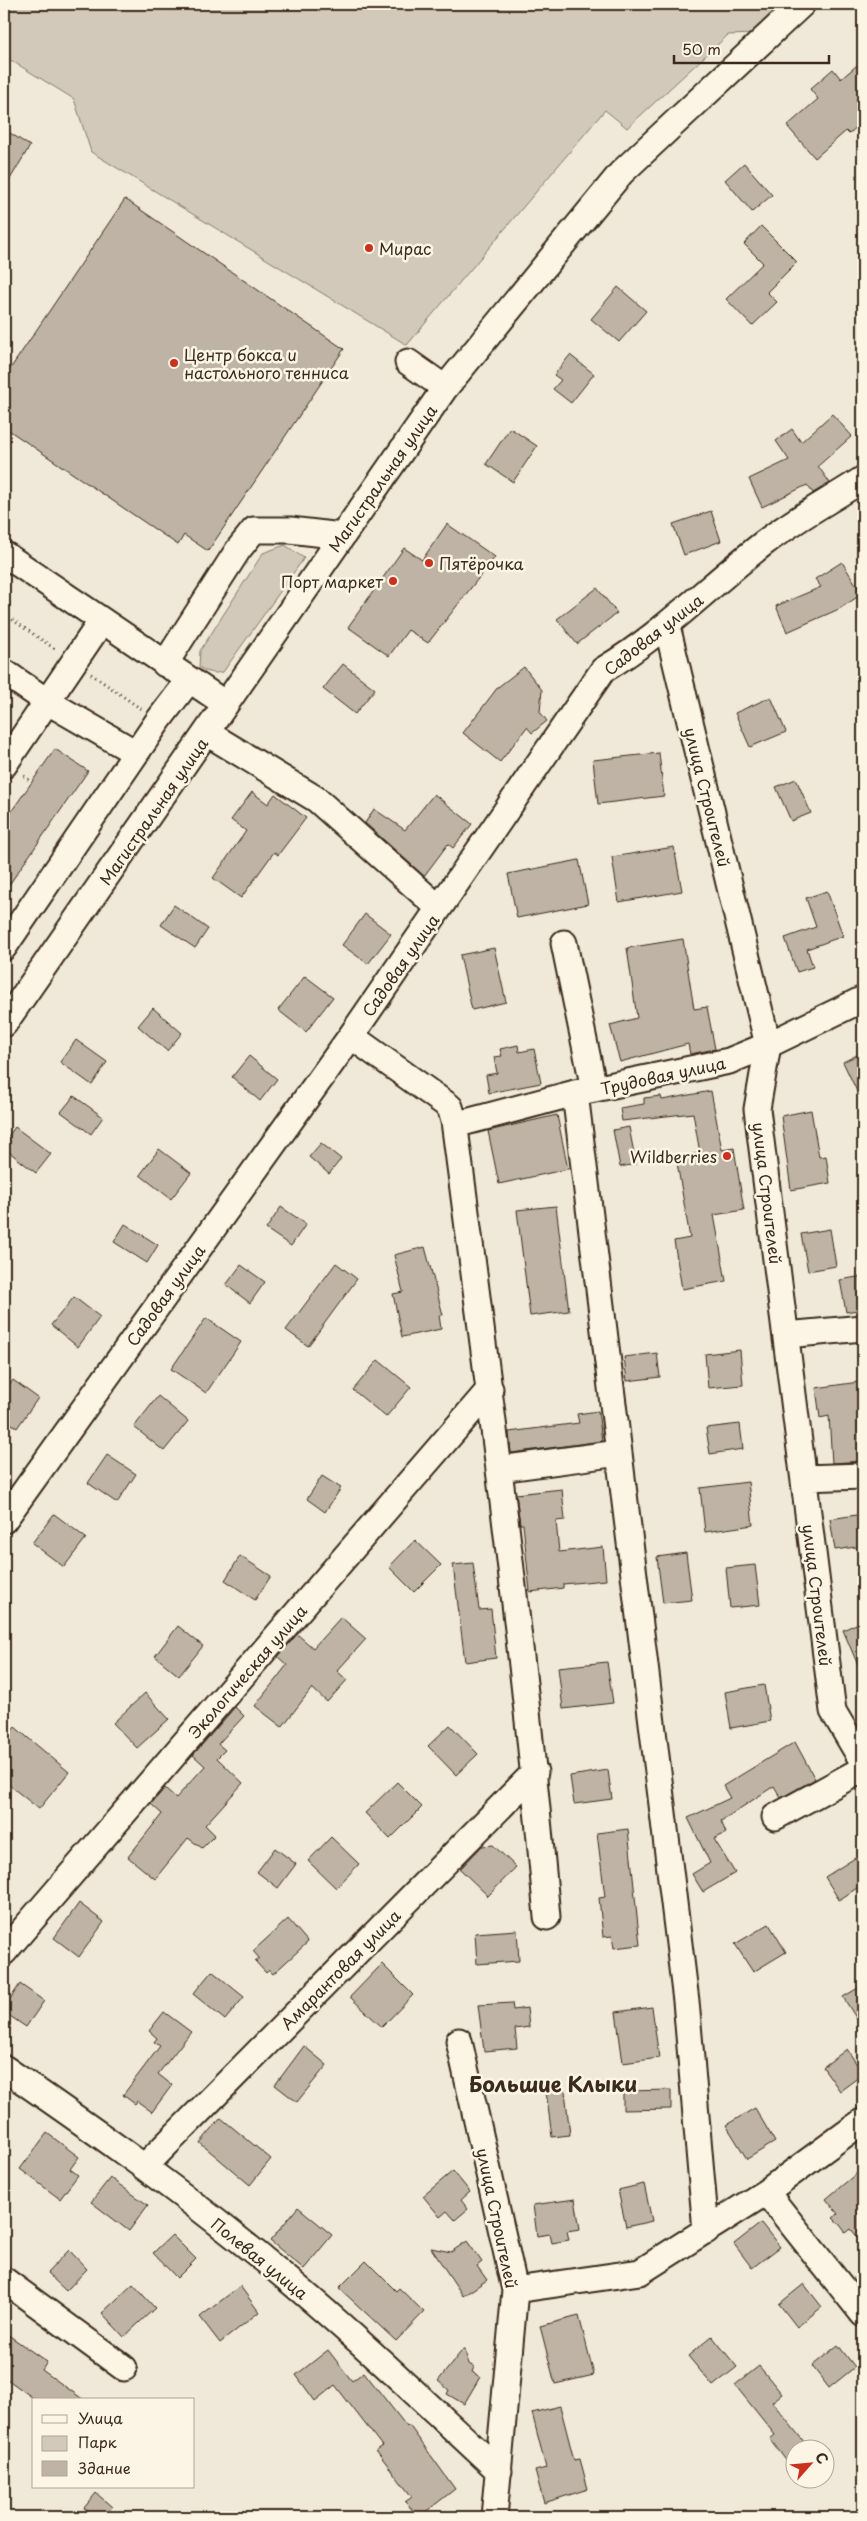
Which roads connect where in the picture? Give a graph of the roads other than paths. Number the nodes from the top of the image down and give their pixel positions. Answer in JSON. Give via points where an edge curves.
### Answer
{"nodes":[{"id":1,"x":802,"y":4,"type":"edge"},
{"id":2,"x":408,"y":362,"type":"dead end"},
{"id":3,"x":445,"y":388,"type":"junction"},
{"id":4,"x":863,"y":479,"type":"edge"},
{"id":5,"x":342,"y":536,"type":"junction"},
{"id":6,"x":4,"y":554,"type":"edge"},
{"id":7,"x":101,"y":622,"type":"junction"},
{"id":8,"x":667,"y":626,"type":"junction"},
{"id":9,"x":165,"y":664,"type":"junction"},
{"id":10,"x":4,"y":672,"type":"edge"},
{"id":11,"x":189,"y":680,"type":"junction"},
{"id":12,"x":48,"y":702,"type":"junction"},
{"id":13,"x":224,"y":703,"type":"junction"},
{"id":14,"x":207,"y":733,"type":"junction"},
{"id":15,"x":136,"y":753,"type":"junction"},
{"id":16,"x":4,"y":765,"type":"edge"},
{"id":17,"x":439,"y":908,"type":"junction"},
{"id":18,"x":564,"y":942,"type":"dead end"},
{"id":19,"x":4,"y":947,"type":"edge"},
{"id":20,"x":863,"y":999,"type":"edge"},
{"id":21,"x":4,"y":1024,"type":"edge"},
{"id":22,"x":351,"y":1036,"type":"junction"},
{"id":23,"x":768,"y":1045,"type":"junction"},
{"id":24,"x":584,"y":1091,"type":"junction"},
{"id":25,"x":454,"y":1121,"type":"junction"},
{"id":26,"x":863,"y":1328,"type":"edge"},
{"id":27,"x":786,"y":1336,"type":"junction"},
{"id":28,"x":490,"y":1389,"type":"junction"},
{"id":29,"x":619,"y":1453,"type":"junction"},
{"id":30,"x":499,"y":1469,"type":"junction"},
{"id":31,"x":863,"y":1476,"type":"edge"},
{"id":32,"x":804,"y":1478,"type":"junction"},
{"id":33,"x":4,"y":1520,"type":"edge"},
{"id":34,"x":863,"y":1762,"type":"edge"},
{"id":35,"x":863,"y":1769,"type":"edge"},
{"id":36,"x":535,"y":1772,"type":"junction"},
{"id":37,"x":775,"y":1817,"type":"dead end"},
{"id":38,"x":547,"y":1917,"type":"dead end"},
{"id":39,"x":4,"y":1952,"type":"edge"},
{"id":40,"x":459,"y":2041,"type":"dead end"},
{"id":41,"x":4,"y":2068,"type":"edge"},
{"id":42,"x":863,"y":2122,"type":"edge"},
{"id":43,"x":145,"y":2166,"type":"junction"},
{"id":44,"x":766,"y":2192,"type":"junction"},
{"id":45,"x":706,"y":2230,"type":"junction"},
{"id":46,"x":4,"y":2280,"type":"edge"},
{"id":47,"x":515,"y":2290,"type":"junction"},
{"id":48,"x":863,"y":2314,"type":"edge"},
{"id":49,"x":124,"y":2368,"type":"dead end"},
{"id":50,"x":499,"y":2471,"type":"junction"},
{"id":51,"x":494,"y":2517,"type":"edge"}],
"edges":[{"from":1,"to":3,"type":"street","name":"Магистральная улица","via":[[621,173]]},
{"from":2,"to":3,"type":"street"},
{"from":3,"to":5,"type":"street","name":"Магистральная улица"},
{"from":4,"to":8,"type":"street","name":"Садовая улица","via":[[765,542]]},
{"from":5,"to":9,"type":"street","via":[[254,530]]},
{"from":5,"to":13,"type":"street","name":"Магистральная улица"},
{"from":6,"to":7,"type":"street"},
{"from":7,"to":9,"type":"street"},
{"from":7,"to":12,"type":"street"},
{"from":8,"to":17,"type":"street","name":"Садовая улица","via":[[604,670]]},
{"from":8,"to":23,"type":"street","name":"улица Строителей"},
{"from":9,"to":11,"type":"street"},
{"from":10,"to":12,"type":"street"},
{"from":11,"to":13,"type":"street"},
{"from":11,"to":15,"type":"street"},
{"from":12,"to":15,"type":"street"},
{"from":12,"to":16,"type":"street"},
{"from":13,"to":14,"type":"street","name":"Магистральная улица"},
{"from":14,"to":17,"type":"street","via":[[316,799]]},
{"from":14,"to":21,"type":"street","name":"Магистральная улица"},
{"from":15,"to":19,"type":"street"},
{"from":17,"to":22,"type":"street","name":"Садовая улица"},
{"from":18,"to":24,"type":"street"},
{"from":20,"to":23,"type":"street","name":"Трудовая улица"},
{"from":22,"to":25,"type":"street","via":[[450,1107]]},
{"from":22,"to":33,"type":"street","name":"Садовая улица"},
{"from":23,"to":24,"type":"street","name":"Трудовая улица","via":[[728,1061]]},
{"from":23,"to":27,"type":"street","name":"улица Строителей","via":[[757,1109]]},
{"from":24,"to":25,"type":"street","name":"Трудовая улица","via":[[466,1122]]},
{"from":24,"to":29,"type":"street"},
{"from":25,"to":28,"type":"street"},
{"from":26,"to":27,"type":"street"},
{"from":27,"to":32,"type":"street","name":"улица Строителей"},
{"from":28,"to":30,"type":"street"},
{"from":28,"to":39,"type":"street","name":"Экологическая улица"},
{"from":29,"to":30,"type":"street"},
{"from":29,"to":45,"type":"street","via":[[686,2001]]},
{"from":30,"to":36,"type":"street"},
{"from":31,"to":32,"type":"street"},
{"from":32,"to":34,"type":"street","name":"улица Строителей","via":[[833,1711]]},
{"from":35,"to":37,"type":"street"},
{"from":36,"to":38,"type":"street"},
{"from":36,"to":43,"type":"street","name":"Амарантовая улица"},
{"from":40,"to":47,"type":"street","name":"улица Строителей"},
{"from":41,"to":43,"type":"street","name":"Полевая улица"},
{"from":42,"to":44,"type":"street"},
{"from":43,"to":50,"type":"street","name":"Полевая улица","via":[[244,2243],[342,2327]]},
{"from":44,"to":45,"type":"street"},
{"from":44,"to":48,"type":"street"},
{"from":45,"to":47,"type":"street","via":[[640,2272]]},
{"from":46,"to":49,"type":"street"},
{"from":47,"to":50,"type":"street","name":"улица Строителей"},
{"from":50,"to":51,"type":"street","name":"улица Строителей"}]}
